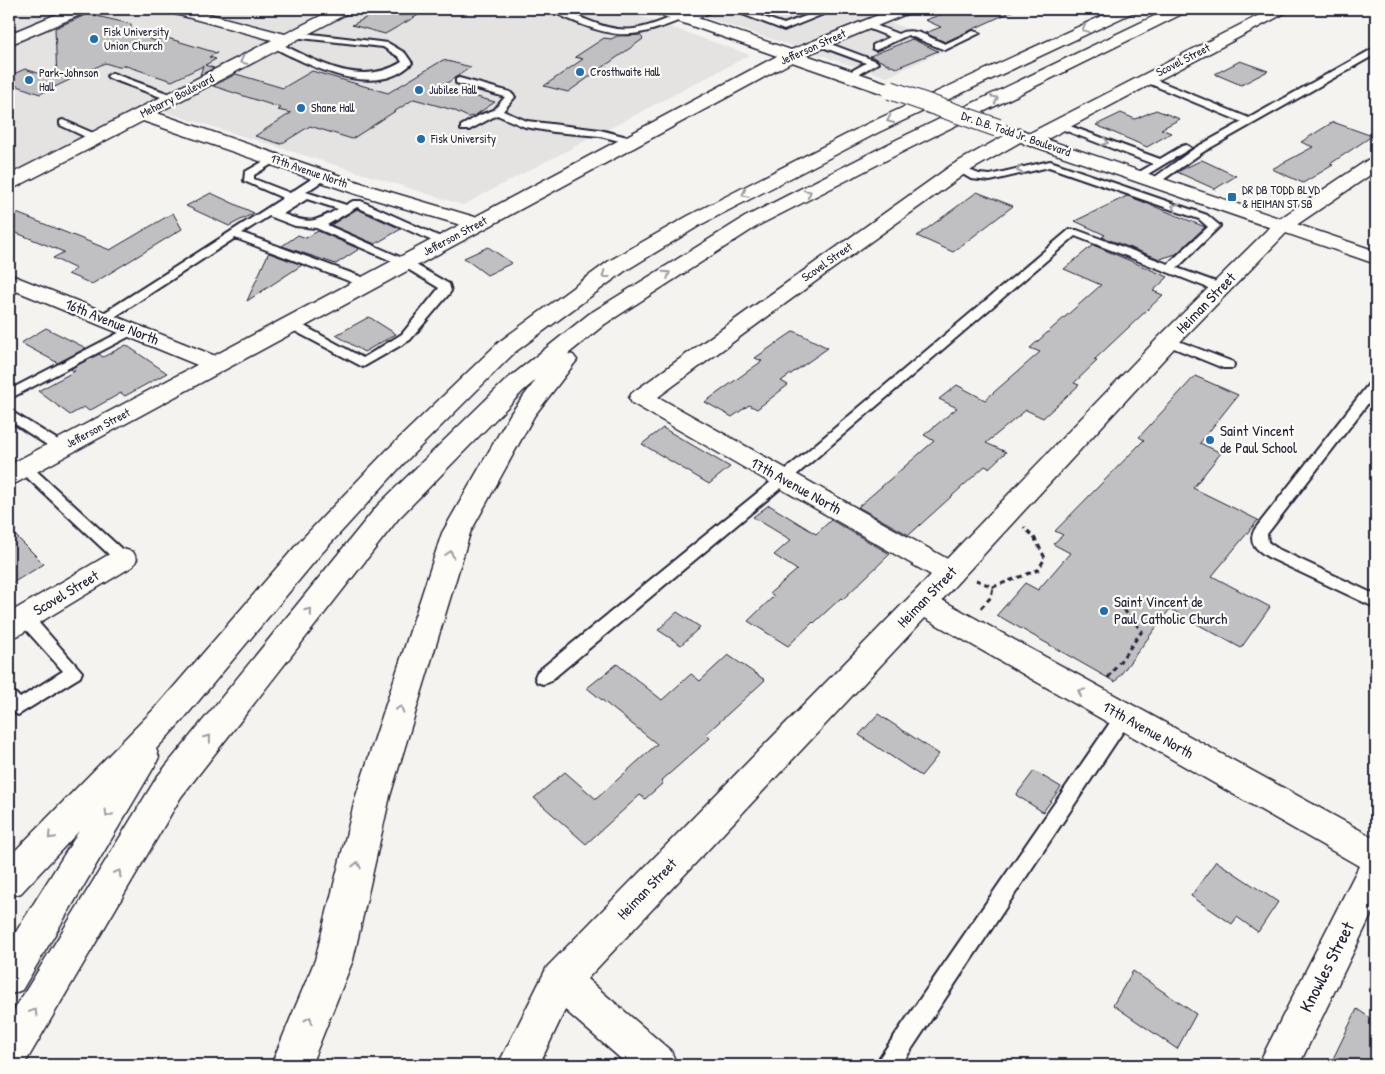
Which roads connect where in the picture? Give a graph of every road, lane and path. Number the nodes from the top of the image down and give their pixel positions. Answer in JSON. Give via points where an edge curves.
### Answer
{"nodes":[{"id":1,"x":82,"y":9,"type":"edge"},
{"id":2,"x":173,"y":9,"type":"edge"},
{"id":3,"x":345,"y":9,"type":"edge"},
{"id":4,"x":554,"y":9,"type":"edge"},
{"id":5,"x":657,"y":9,"type":"edge"},
{"id":6,"x":713,"y":9,"type":"edge"},
{"id":7,"x":733,"y":9,"type":"edge"},
{"id":8,"x":832,"y":9,"type":"edge"},
{"id":9,"x":906,"y":9,"type":"edge"},
{"id":10,"x":1129,"y":9,"type":"edge"},
{"id":11,"x":1180,"y":9,"type":"edge"},
{"id":12,"x":1282,"y":9,"type":"edge"},
{"id":13,"x":684,"y":18,"type":"junction"},
{"id":14,"x":865,"y":24,"type":"junction"},
{"id":15,"x":976,"y":33,"type":"dead end"},
{"id":16,"x":898,"y":37,"type":"junction"},
{"id":17,"x":9,"y":40,"type":"edge"},
{"id":18,"x":286,"y":40,"type":"junction"},
{"id":19,"x":885,"y":42,"type":"junction"},
{"id":20,"x":820,"y":43,"type":"junction"},
{"id":21,"x":876,"y":47,"type":"dead end"},
{"id":22,"x":860,"y":49,"type":"junction"},
{"id":23,"x":1376,"y":50,"type":"edge"},
{"id":24,"x":790,"y":56,"type":"junction"},
{"id":25,"x":112,"y":76,"type":"dead end"},
{"id":26,"x":849,"y":76,"type":"junction"},
{"id":27,"x":1146,"y":79,"type":"junction"},
{"id":28,"x":459,"y":81,"type":"dead end"},
{"id":29,"x":172,"y":98,"type":"junction"},
{"id":30,"x":497,"y":112,"type":"junction"},
{"id":31,"x":141,"y":114,"type":"junction"},
{"id":32,"x":1239,"y":117,"type":"junction"},
{"id":33,"x":1251,"y":122,"type":"junction"},
{"id":34,"x":63,"y":124,"type":"dead end"},
{"id":35,"x":1059,"y":125,"type":"junction"},
{"id":36,"x":465,"y":128,"type":"dead end"},
{"id":37,"x":1025,"y":137,"type":"junction"},
{"id":38,"x":96,"y":138,"type":"junction"},
{"id":39,"x":631,"y":141,"type":"junction"},
{"id":40,"x":273,"y":159,"type":"junction"},
{"id":41,"x":1161,"y":163,"type":"junction"},
{"id":42,"x":1376,"y":163,"type":"edge"},
{"id":43,"x":959,"y":170,"type":"junction"},
{"id":44,"x":324,"y":176,"type":"junction"},
{"id":45,"x":1145,"y":179,"type":"junction"},
{"id":46,"x":9,"y":183,"type":"edge"},
{"id":47,"x":299,"y":194,"type":"junction"},
{"id":48,"x":347,"y":209,"type":"junction"},
{"id":49,"x":270,"y":214,"type":"junction"},
{"id":50,"x":478,"y":224,"type":"junction"},
{"id":51,"x":318,"y":225,"type":"junction"},
{"id":52,"x":1282,"y":226,"type":"junction"},
{"id":53,"x":234,"y":234,"type":"junction"},
{"id":54,"x":444,"y":242,"type":"junction"},
{"id":55,"x":1376,"y":258,"type":"edge"},
{"id":56,"x":405,"y":263,"type":"junction"},
{"id":57,"x":1169,"y":269,"type":"junction"},
{"id":58,"x":366,"y":283,"type":"junction"},
{"id":59,"x":13,"y":286,"type":"edge"},
{"id":60,"x":1220,"y":288,"type":"junction"},
{"id":61,"x":103,"y":318,"type":"junction"},
{"id":62,"x":597,"y":319,"type":"junction"},
{"id":63,"x":291,"y":324,"type":"junction"},
{"id":64,"x":132,"y":330,"type":"junction"},
{"id":65,"x":1168,"y":342,"type":"junction"},
{"id":66,"x":215,"y":364,"type":"junction"},
{"id":67,"x":1228,"y":365,"type":"dead end"},
{"id":68,"x":1376,"y":384,"type":"edge"},
{"id":69,"x":9,"y":394,"type":"edge"},
{"id":70,"x":641,"y":398,"type":"joint"},
{"id":71,"x":9,"y":414,"type":"edge"},
{"id":72,"x":61,"y":448,"type":"junction"},
{"id":73,"x":16,"y":472,"type":"edge"},
{"id":74,"x":783,"y":479,"type":"junction"},
{"id":75,"x":1023,"y":527,"type":"dead end"},
{"id":76,"x":123,"y":559,"type":"joint"},
{"id":77,"x":963,"y":576,"type":"junction"},
{"id":78,"x":993,"y":587,"type":"junction"},
{"id":79,"x":921,"y":602,"type":"junction"},
{"id":80,"x":1118,"y":602,"type":"dead end"},
{"id":81,"x":1376,"y":602,"type":"edge"},
{"id":82,"x":977,"y":612,"type":"dead end"},
{"id":83,"x":14,"y":623,"type":"edge"},
{"id":84,"x":543,"y":677,"type":"dead end"},
{"id":85,"x":1103,"y":685,"type":"dead end"},
{"id":86,"x":14,"y":703,"type":"edge"},
{"id":87,"x":170,"y":713,"type":"junction"},
{"id":88,"x":1124,"y":716,"type":"junction"},
{"id":89,"x":1376,"y":857,"type":"edge"},
{"id":90,"x":1376,"y":868,"type":"edge"},
{"id":91,"x":9,"y":880,"type":"edge"},
{"id":92,"x":9,"y":977,"type":"edge"},
{"id":93,"x":560,"y":980,"type":"junction"},
{"id":94,"x":9,"y":1054,"type":"edge"},
{"id":95,"x":290,"y":1065,"type":"edge"},
{"id":96,"x":518,"y":1065,"type":"edge"},
{"id":97,"x":658,"y":1065,"type":"edge"},
{"id":98,"x":888,"y":1065,"type":"edge"},
{"id":99,"x":1278,"y":1065,"type":"edge"}],
"edges":[{"from":1,"to":17,"type":"main road"},
{"from":2,"to":18,"type":"main road"},
{"from":3,"to":18,"type":"main road","name":"Meharry Boulevard"},
{"from":4,"to":13,"type":"lane","via":[[598,27],[634,33]]},
{"from":5,"to":13,"type":"main road","name":"Dr. D.B. Todd Jr. Boulevard"},
{"from":6,"to":13,"type":"lane"},
{"from":7,"to":8,"type":"lane","via":[[784,27]]},
{"from":9,"to":14,"type":"main road","name":"Jefferson Street"},
{"from":10,"to":87,"type":"main road","one_way":true,"via":[[873,128],[696,220],[617,266],[507,347],[396,456],[310,548]]},
{"from":62,"to":11,"type":"main road","one_way":true,"via":[[752,221]]},
{"from":12,"to":27,"type":"main road","name":"Scovel Street"},
{"from":13,"to":24,"type":"main road","name":"Dr. D.B. Todd Jr. Boulevard"},
{"from":14,"to":16,"type":"lane"},
{"from":14,"to":20,"type":"main road","name":"Jefferson Street"},
{"from":15,"to":16,"type":"lane","via":[[946,48],[908,32]]},
{"from":16,"to":19,"type":"lane"},
{"from":18,"to":18,"type":"lane","via":[[385,46],[402,55],[407,63],[381,76],[344,73],[325,69]]},
{"from":18,"to":29,"type":"main road","name":"Meharry Boulevard","one_way":true},
{"from":19,"to":21,"type":"lane"},
{"from":19,"to":22,"type":"lane","via":[[876,40]]},
{"from":20,"to":22,"type":"lane","via":[[845,52]]},
{"from":20,"to":24,"type":"main road","name":"Jefferson Street"},
{"from":22,"to":26,"type":"lane","via":[[873,63]]},
{"from":23,"to":33,"type":"lane"},
{"from":24,"to":26,"type":"main road","name":"Dr. D.B. Todd Jr. Boulevard"},
{"from":24,"to":39,"type":"main road","name":"Jefferson Street"},
{"from":25,"to":29,"type":"lane"},
{"from":26,"to":37,"type":"main road","name":"Dr. D.B. Todd Jr. Boulevard","bridge":true},
{"from":27,"to":32,"type":"lane"},
{"from":27,"to":35,"type":"main road","name":"Scovel Street"},
{"from":28,"to":30,"type":"lane","via":[[507,94],[510,97]]},
{"from":29,"to":31,"type":"main road","name":"Meharry Boulevard"},
{"from":30,"to":36,"type":"lane"},
{"from":30,"to":39,"type":"lane","via":[[525,124],[554,130],[600,133]]},
{"from":31,"to":38,"type":"main road","name":"Meharry Boulevard"},
{"from":31,"to":40,"type":"main road","name":"17th Avenue North"},
{"from":32,"to":33,"type":"lane"},
{"from":32,"to":41,"type":"lane"},
{"from":33,"to":45,"type":"lane"},
{"from":34,"to":38,"type":"lane"},
{"from":35,"to":37,"type":"main road","name":"Scovel Street"},
{"from":35,"to":41,"type":"lane","one_way":true},
{"from":37,"to":43,"type":"main road","name":"Scovel Street"},
{"from":37,"to":45,"type":"main road","name":"Dr. D.B. Todd Jr. Boulevard"},
{"from":38,"to":46,"type":"main road","name":"Meharry Boulevard"},
{"from":39,"to":50,"type":"main road","name":"Jefferson Street"},
{"from":40,"to":44,"type":"main road","name":"17th Avenue North"},
{"from":40,"to":47,"type":"lane","via":[[249,174],[249,181]]},
{"from":41,"to":45,"type":"lane"},
{"from":42,"to":52,"type":"main road","name":"Heiman Street"},
{"from":57,"to":43,"type":"lane","one_way":true,"via":[[1214,226],[1203,217],[1058,165],[1042,164],[1001,176],[981,178]]},
{"from":43,"to":70,"type":"main road","name":"Scovel Street"},
{"from":44,"to":47,"type":"lane"},
{"from":44,"to":50,"type":"main road","name":"17th Avenue North"},
{"from":45,"to":52,"type":"main road","name":"Dr. D.B. Todd Jr. Boulevard"},
{"from":47,"to":48,"type":"lane"},
{"from":47,"to":49,"type":"lane"},
{"from":48,"to":51,"type":"lane"},
{"from":48,"to":54,"type":"lane","via":[[357,203]]},
{"from":49,"to":51,"type":"lane","via":[[299,224]]},
{"from":49,"to":53,"type":"lane"},
{"from":50,"to":54,"type":"main road","name":"Jefferson Street"},
{"from":51,"to":56,"type":"lane"},
{"from":52,"to":55,"type":"main road","name":"Dr. D.B. Todd Jr. Boulevard"},
{"from":52,"to":60,"type":"main road","name":"Heiman Street"},
{"from":53,"to":58,"type":"lane"},
{"from":53,"to":61,"type":"lane"},
{"from":54,"to":56,"type":"main road","name":"Jefferson Street"},
{"from":56,"to":58,"type":"main road","name":"Jefferson Street"},
{"from":56,"to":63,"type":"lane","via":[[446,288],[406,336],[366,362],[359,363]]},
{"from":57,"to":60,"type":"lane"},
{"from":57,"to":74,"type":"lane","via":[[1073,232]]},
{"from":58,"to":63,"type":"main road","name":"Jefferson Street"},
{"from":59,"to":61,"type":"main road","name":"16th Avenue North"},
{"from":60,"to":65,"type":"main road","name":"Heiman Street"},
{"from":61,"to":64,"type":"main road","name":"16th Avenue North"},
{"from":94,"to":62,"type":"main road","one_way":true,"via":[[169,786],[376,527],[514,386]]},
{"from":95,"to":62,"type":"main road","one_way":true,"via":[[334,960],[373,796],[456,533],[523,413]]},
{"from":63,"to":66,"type":"main road","name":"Jefferson Street"},
{"from":64,"to":66,"type":"main road","name":"16th Avenue North"},
{"from":64,"to":69,"type":"lane"},
{"from":65,"to":67,"type":"lane"},
{"from":65,"to":77,"type":"main road","name":"Heiman Street"},
{"from":66,"to":72,"type":"main road","name":"Jefferson Street"},
{"from":68,"to":81,"type":"lane","via":[[1260,532],[1260,544],[1273,553]]},
{"from":70,"to":74,"type":"main road","name":"17th Avenue North"},
{"from":71,"to":72,"type":"lane"},
{"from":72,"to":73,"type":"main road","name":"Jefferson Street"},
{"from":73,"to":76,"type":"lane"},
{"from":74,"to":77,"type":"main road","name":"17th Avenue North"},
{"from":74,"to":84,"type":"lane"},
{"from":75,"to":78,"type":"path","via":[[1034,537],[1045,558],[1038,570]]},
{"from":76,"to":83,"type":"main road","name":"Scovel Street"},
{"from":77,"to":78,"type":"path"},
{"from":77,"to":79,"type":"main road","name":"Heiman Street"},
{"from":78,"to":82,"type":"path","via":[[991,597]]},
{"from":88,"to":79,"type":"main road","name":"17th Avenue North","one_way":true},
{"from":79,"to":93,"type":"main road","name":"Heiman Street"},
{"from":80,"to":85,"type":"path","via":[[1142,631]]},
{"from":83,"to":86,"type":"lane","via":[[74,672]]},
{"from":87,"to":91,"type":"main road","one_way":true},
{"from":87,"to":92,"type":"main road","one_way":true},
{"from":88,"to":89,"type":"main road","name":"17th Avenue North"},
{"from":88,"to":98,"type":"lane"},
{"from":90,"to":99,"type":"main road","name":"Knowles Street"},
{"from":93,"to":96,"type":"main road","name":"Heiman Street"},
{"from":93,"to":97,"type":"main road"}]}
